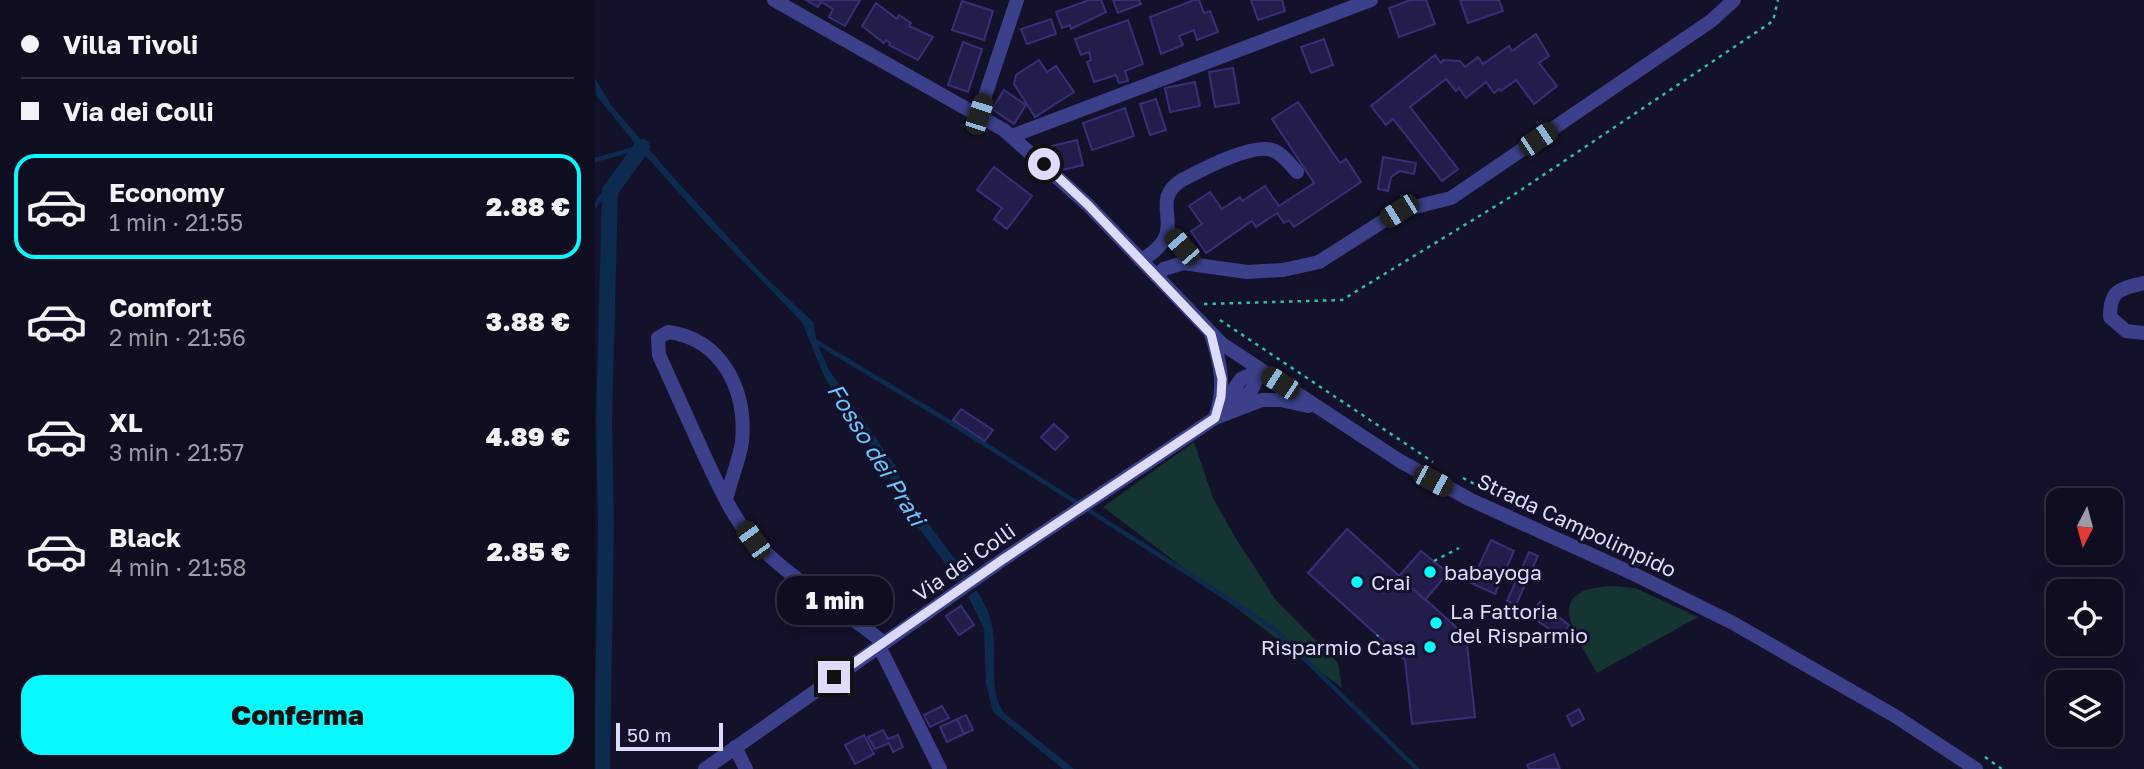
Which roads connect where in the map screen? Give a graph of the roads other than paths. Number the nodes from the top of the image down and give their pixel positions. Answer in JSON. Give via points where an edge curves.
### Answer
{"nodes":[{"id":1,"x":774,"y":0,"type":"edge"},
{"id":2,"x":1017,"y":0,"type":"edge"},
{"id":3,"x":1371,"y":0,"type":"edge"},
{"id":4,"x":1734,"y":0,"type":"edge"},
{"id":5,"x":979,"y":114,"type":"junction"},
{"id":6,"x":1012,"y":136,"type":"junction"},
{"id":7,"x":1297,"y":172,"type":"dead end"},
{"id":8,"x":1169,"y":231,"type":"junction"},
{"id":9,"x":1141,"y":260,"type":"junction"},
{"id":10,"x":1196,"y":264,"type":"junction"},
{"id":11,"x":1156,"y":276,"type":"junction"},
{"id":12,"x":2144,"y":283,"type":"edge"},
{"id":13,"x":2144,"y":333,"type":"edge"},
{"id":14,"x":1211,"y":334,"type":"junction"},
{"id":15,"x":1261,"y":370,"type":"junction"},
{"id":16,"x":1320,"y":409,"type":"junction"},
{"id":17,"x":1215,"y":418,"type":"junction"},
{"id":18,"x":726,"y":500,"type":"junction"},
{"id":19,"x":881,"y":645,"type":"junction"},
{"id":20,"x":735,"y":747,"type":"junction"},
{"id":21,"x":705,"y":769,"type":"edge"},
{"id":22,"x":746,"y":769,"type":"edge"},
{"id":23,"x":940,"y":769,"type":"edge"},
{"id":24,"x":1976,"y":769,"type":"edge"}],
"edges":[{"from":1,"to":5,"type":"street","name":"Strada Campolimpido"},
{"from":2,"to":5,"type":"street"},
{"from":3,"to":6,"type":"street"},
{"from":4,"to":10,"type":"street","via":[[1711,21],[1451,198],[1399,211],[1319,262],[1247,272]]},
{"from":5,"to":6,"type":"street","name":"Strada Campolimpido"},
{"from":6,"to":9,"type":"street","name":"Strada Campolimpido"},
{"from":7,"to":8,"type":"street","via":[[1277,152],[1263,148],[1187,177],[1169,192]]},
{"from":8,"to":9,"type":"street","via":[[1161,246]]},
{"from":8,"to":10,"type":"street"},
{"from":9,"to":11,"type":"street","name":"Strada Campolimpido"},
{"from":10,"to":11,"type":"street","via":[[1173,265]]},
{"from":11,"to":14,"type":"street","name":"Strada Campolimpido"},
{"from":12,"to":13,"type":"street","via":[[2114,293],[2110,317],[2126,331]]},
{"from":14,"to":15,"type":"street","name":"Strada Campolimpido"},
{"from":14,"to":17,"type":"street","via":[[1222,379]]},
{"from":15,"to":16,"type":"street","name":"Strada Campolimpido"},
{"from":15,"to":17,"type":"street","name":"Via dei Colli","via":[[1235,385]]},
{"from":16,"to":17,"type":"street","name":"Via dei Colli","via":[[1262,400]]},
{"from":16,"to":24,"type":"street","name":"Strada Campolimpido","via":[[1445,488],[1733,623],[1895,716]]},
{"from":17,"to":19,"type":"street","name":"Via dei Colli"},
{"from":18,"to":18,"type":"street","via":[[659,355],[658,338],[668,332],[687,334],[705,344],[738,390],[742,444]]},
{"from":18,"to":19,"type":"street","via":[[753,540]]},
{"from":19,"to":20,"type":"street","name":"Via dei Colli"},
{"from":19,"to":23,"type":"street"},
{"from":20,"to":21,"type":"street","name":"Via dei Colli"},
{"from":20,"to":22,"type":"street"}]}
